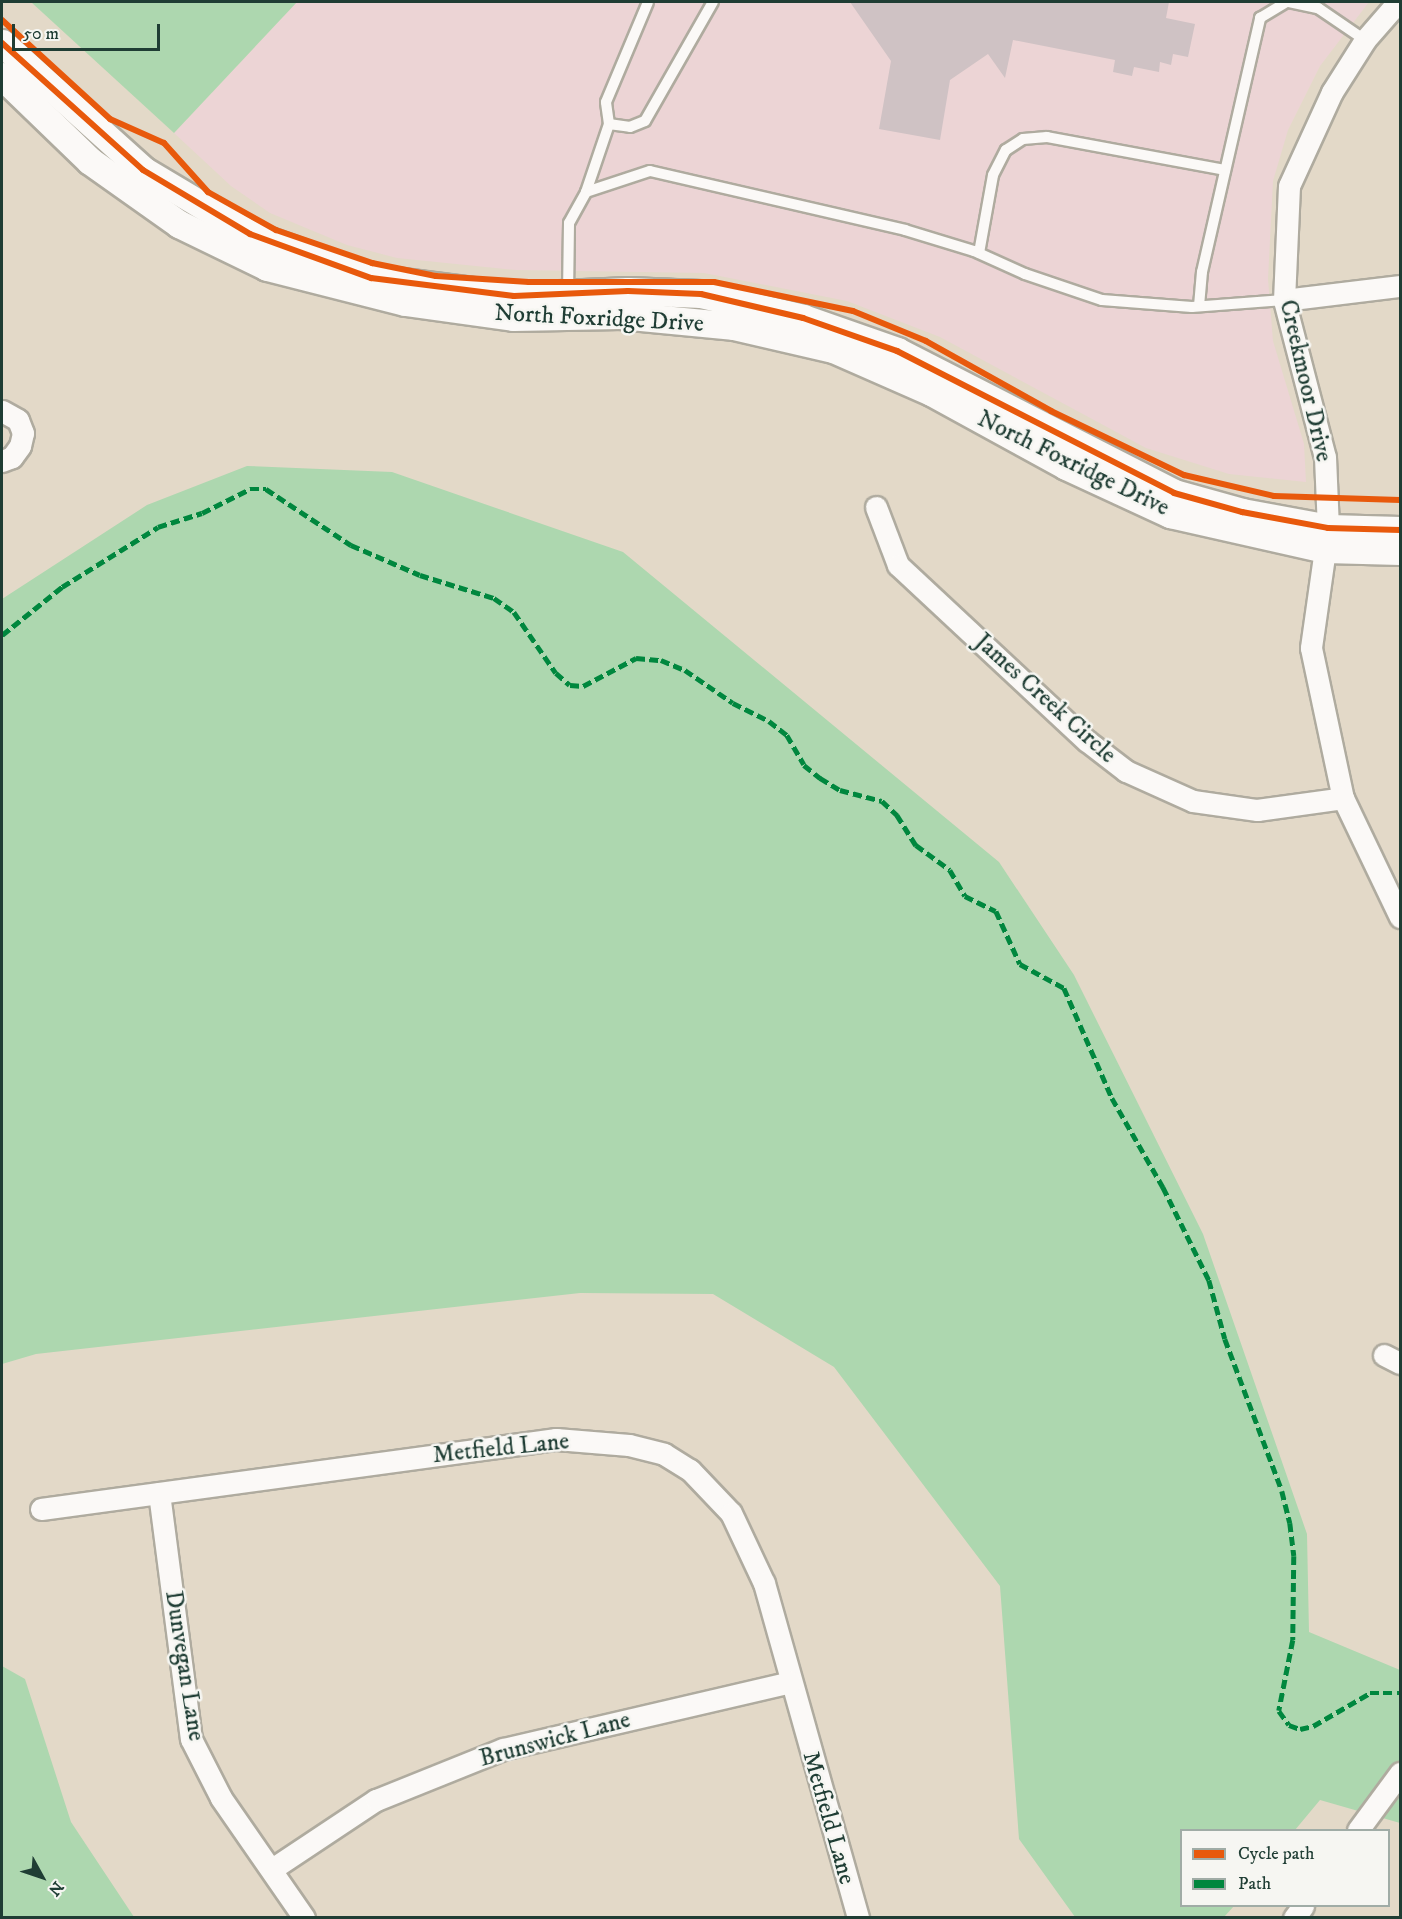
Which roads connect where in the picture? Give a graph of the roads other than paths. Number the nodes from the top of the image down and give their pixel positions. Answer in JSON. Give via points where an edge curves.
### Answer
{"nodes":[{"id":1,"x":648,"y":2,"type":"edge"},
{"id":2,"x":713,"y":2,"type":"edge"},
{"id":3,"x":1288,"y":2,"type":"edge"},
{"id":4,"x":1398,"y":2,"type":"edge"},
{"id":5,"x":1365,"y":40,"type":"junction"},
{"id":6,"x":2,"y":43,"type":"edge"},
{"id":7,"x":2,"y":76,"type":"edge"},
{"id":8,"x":609,"y":124,"type":"junction"},
{"id":9,"x":1225,"y":170,"type":"junction"},
{"id":10,"x":586,"y":192,"type":"junction"},
{"id":11,"x":980,"y":254,"type":"junction"},
{"id":12,"x":1401,"y":286,"type":"edge"},
{"id":13,"x":1284,"y":300,"type":"junction"},
{"id":14,"x":569,"y":305,"type":"junction"},
{"id":15,"x":1199,"y":306,"type":"junction"},
{"id":16,"x":2,"y":411,"type":"edge"},
{"id":17,"x":2,"y":461,"type":"edge"},
{"id":18,"x":876,"y":507,"type":"dead end"},
{"id":19,"x":1401,"y":530,"type":"edge"},
{"id":20,"x":1326,"y":538,"type":"junction"},
{"id":21,"x":1401,"y":551,"type":"edge"},
{"id":22,"x":1343,"y":798,"type":"junction"},
{"id":23,"x":1401,"y":917,"type":"edge"},
{"id":24,"x":159,"y":1493,"type":"junction"},
{"id":25,"x":41,"y":1509,"type":"dead end"},
{"id":26,"x":790,"y":1682,"type":"junction"},
{"id":27,"x":1401,"y":1773,"type":"edge"},
{"id":28,"x":1359,"y":1829,"type":"edge"},
{"id":29,"x":272,"y":1869,"type":"junction"},
{"id":30,"x":304,"y":1917,"type":"edge"},
{"id":31,"x":858,"y":1917,"type":"edge"}],
"edges":[{"from":1,"to":8,"type":"lane","via":[[606,102]]},
{"from":2,"to":8,"type":"lane","via":[[645,121],[630,127]]},
{"from":3,"to":5,"type":"lane","via":[[1318,8]]},
{"from":3,"to":9,"type":"lane","via":[[1260,18]]},
{"from":4,"to":5,"type":"street","name":"Creekmoor Drive"},
{"from":5,"to":13,"type":"street","name":"Creekmoor Drive","via":[[1332,92],[1289,186]]},
{"from":6,"to":14,"type":"street","name":"North Foxridge Drive","via":[[143,170],[250,234],[371,278]]},
{"from":7,"to":14,"type":"street","name":"North Foxridge Drive","via":[[90,161],[179,224],[267,267],[389,300],[513,317]]},
{"from":8,"to":10,"type":"lane"},
{"from":9,"to":11,"type":"lane","via":[[1047,137],[1023,139],[1006,150],[993,176]]},
{"from":9,"to":15,"type":"lane","via":[[1202,272]]},
{"from":10,"to":11,"type":"lane","via":[[650,171],[905,230]]},
{"from":10,"to":14,"type":"lane","via":[[569,223]]},
{"from":11,"to":15,"type":"lane","via":[[1102,300]]},
{"from":12,"to":13,"type":"street"},
{"from":13,"to":15,"type":"lane"},
{"from":13,"to":20,"type":"street","name":"Creekmoor Drive","via":[[1325,457]]},
{"from":14,"to":20,"type":"street","name":"North Foxridge Drive","via":[[701,294],[803,318],[897,351],[1174,493]]},
{"from":16,"to":17,"type":"street","via":[[18,420],[23,433],[12,457]]},
{"from":18,"to":22,"type":"street","name":"James Creek Circle","via":[[898,565],[1087,741],[1126,771],[1192,801],[1257,810]]},
{"from":19,"to":20,"type":"street","name":"North Foxridge Drive"},
{"from":20,"to":21,"type":"street","name":"North Foxridge Drive"},
{"from":20,"to":22,"type":"street","name":"Creekmoor Drive","via":[[1311,648]]},
{"from":22,"to":23,"type":"street","name":"Creekmoor Drive"},
{"from":24,"to":25,"type":"street","name":"Metfield Lane"},
{"from":24,"to":26,"type":"street","name":"Metfield Lane","via":[[556,1439],[629,1445],[664,1454],[690,1470],[717,1495],[735,1521],[764,1583]]},
{"from":24,"to":29,"type":"street","name":"Dunvegan Lane","via":[[191,1739],[221,1798]]},
{"from":26,"to":29,"type":"street","name":"Brunswick Lane","via":[[502,1749],[376,1800]]},
{"from":26,"to":31,"type":"street","name":"Metfield Lane"},
{"from":27,"to":28,"type":"street"},
{"from":29,"to":30,"type":"street","name":"Dunvegan Lane"}]}
